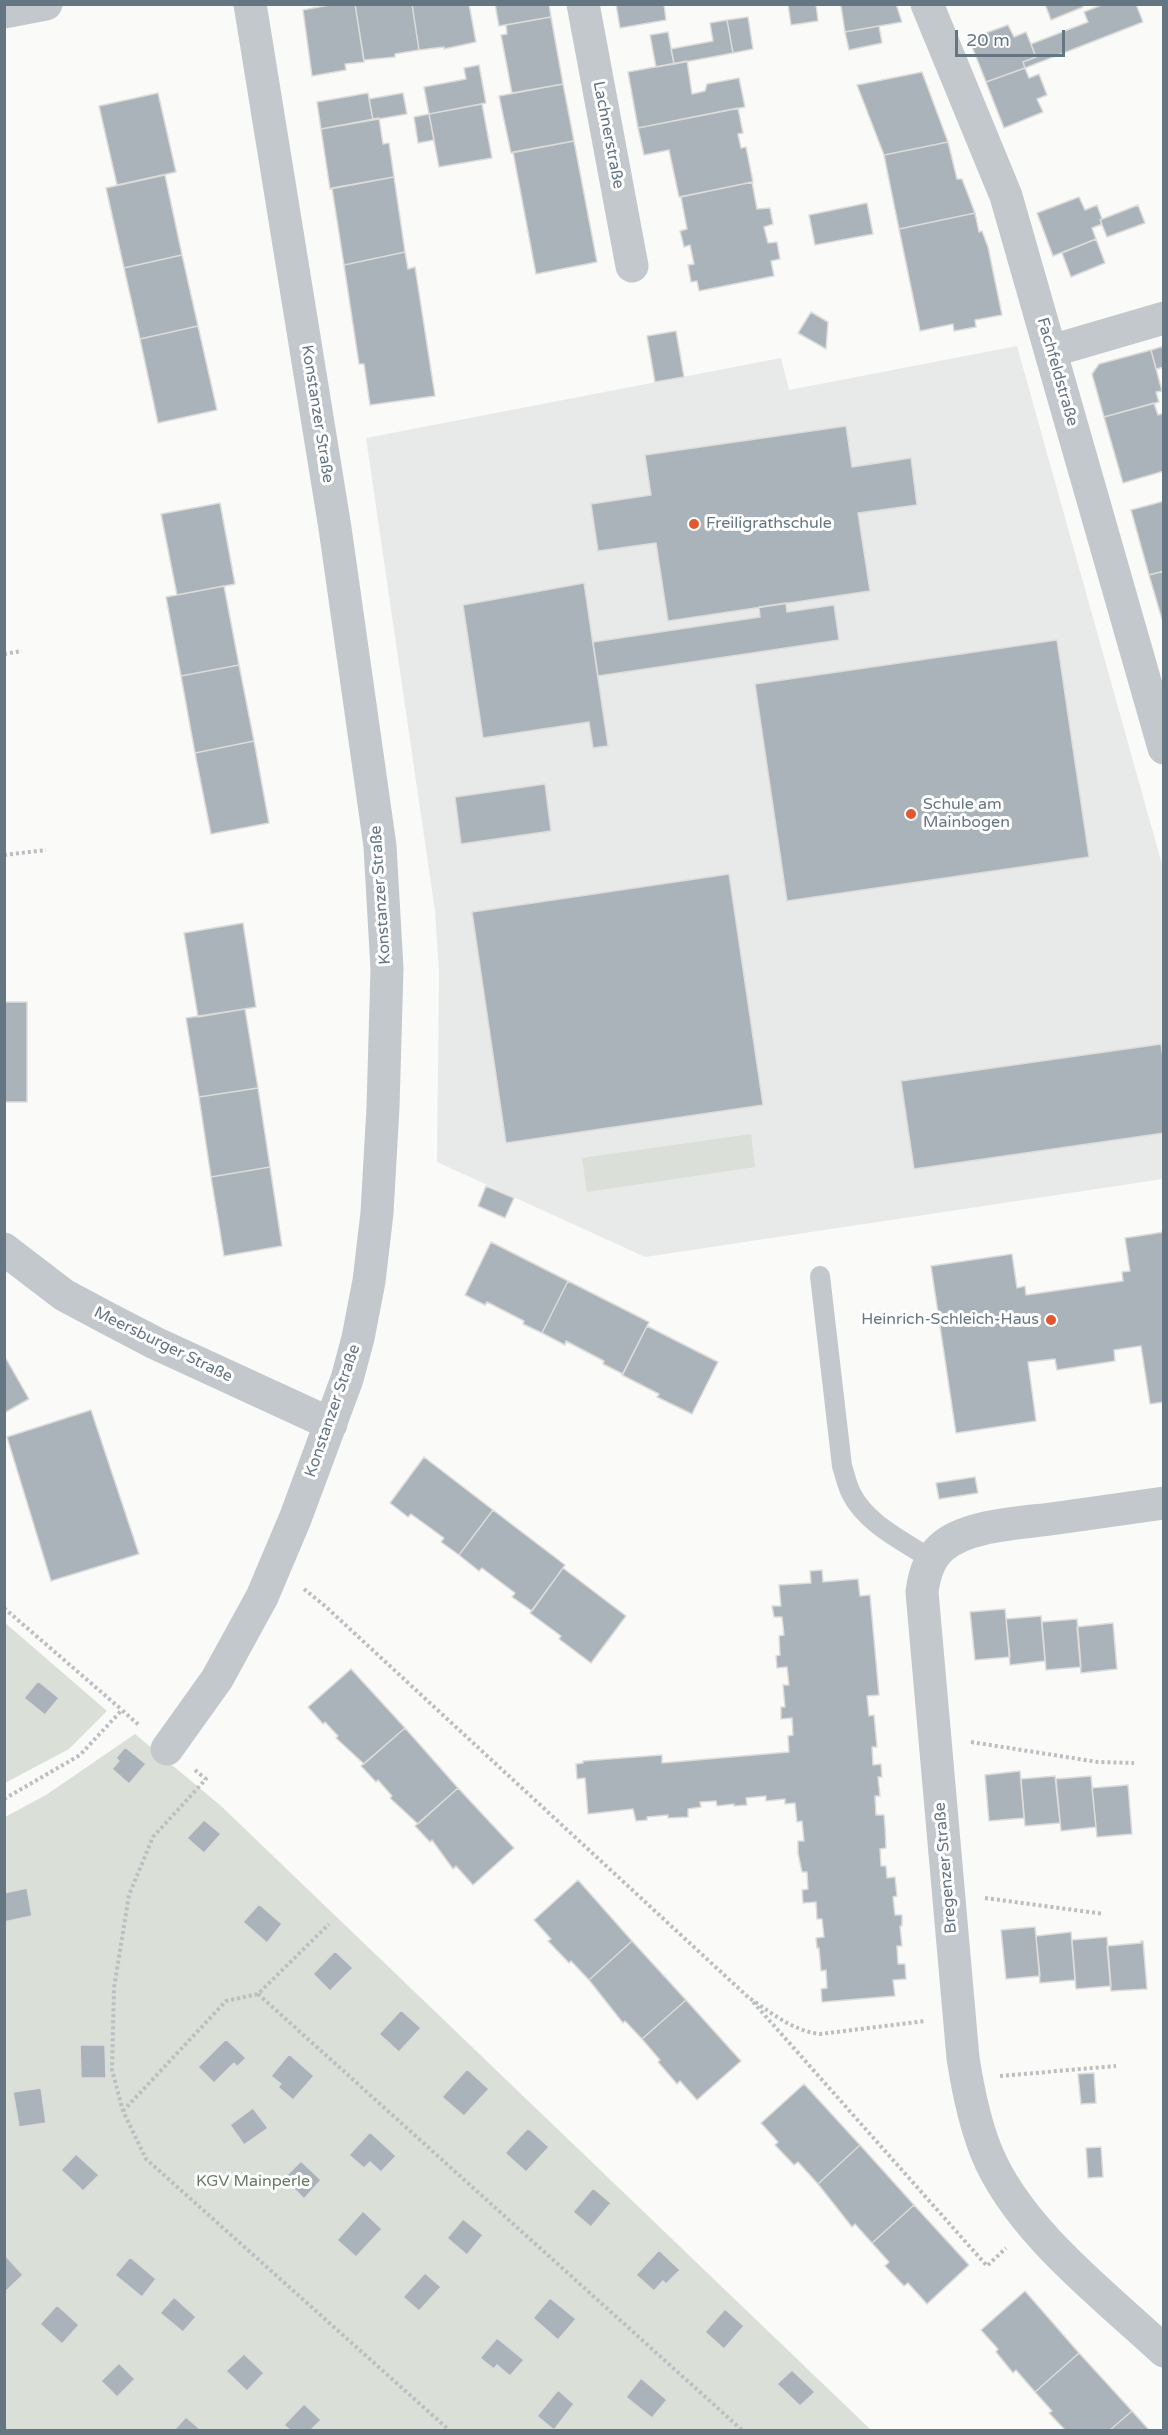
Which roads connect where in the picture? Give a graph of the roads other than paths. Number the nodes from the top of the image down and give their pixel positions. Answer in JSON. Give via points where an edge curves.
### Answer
{"nodes":[{"id":1,"x":46,"y":4,"type":"edge"},
{"id":2,"x":250,"y":4,"type":"edge"},
{"id":3,"x":583,"y":4,"type":"edge"},
{"id":4,"x":927,"y":4,"type":"edge"},
{"id":5,"x":4,"y":12,"type":"edge"},
{"id":6,"x":632,"y":266,"type":"dead end"},
{"id":7,"x":1164,"y":318,"type":"edge"},
{"id":8,"x":1052,"y":351,"type":"junction"},
{"id":9,"x":1164,"y":748,"type":"edge"},
{"id":10,"x":4,"y":1249,"type":"edge"},
{"id":11,"x":820,"y":1276,"type":"dead end"},
{"id":12,"x":331,"y":1424,"type":"junction"},
{"id":13,"x":1164,"y":1503,"type":"edge"},
{"id":14,"x":932,"y":1560,"type":"junction"},
{"id":15,"x":167,"y":1749,"type":"road end"},
{"id":16,"x":1164,"y":2351,"type":"edge"}],
"edges":[{"from":1,"to":5,"type":"street"},
{"from":2,"to":12,"type":"street","name":"Konstanzer Straße","via":[[335,528],[384,898],[387,969],[377,1213],[358,1338]]},
{"from":3,"to":6,"type":"street","name":"Lachnerstraße"},
{"from":4,"to":8,"type":"street","name":"Fachfeldstraße","via":[[1006,196]]},
{"from":7,"to":8,"type":"street"},
{"from":8,"to":9,"type":"street","name":"Fachfeldstraße"},
{"from":10,"to":12,"type":"street","name":"Meersburger Straße","via":[[64,1295],[155,1343]]},
{"from":11,"to":14,"type":"lane","via":[[842,1466],[850,1492],[865,1514]]},
{"from":12,"to":15,"type":"street","name":"Konstanzer Straße","via":[[261,1597],[217,1679]]},
{"from":13,"to":14,"type":"street","name":"Bregenzer Straße","via":[[971,1532],[941,1547]]},
{"from":14,"to":16,"type":"street","name":"Bregenzer Straße","via":[[922,1592],[959,2017],[975,2121],[986,2152],[1032,2224]]}]}
